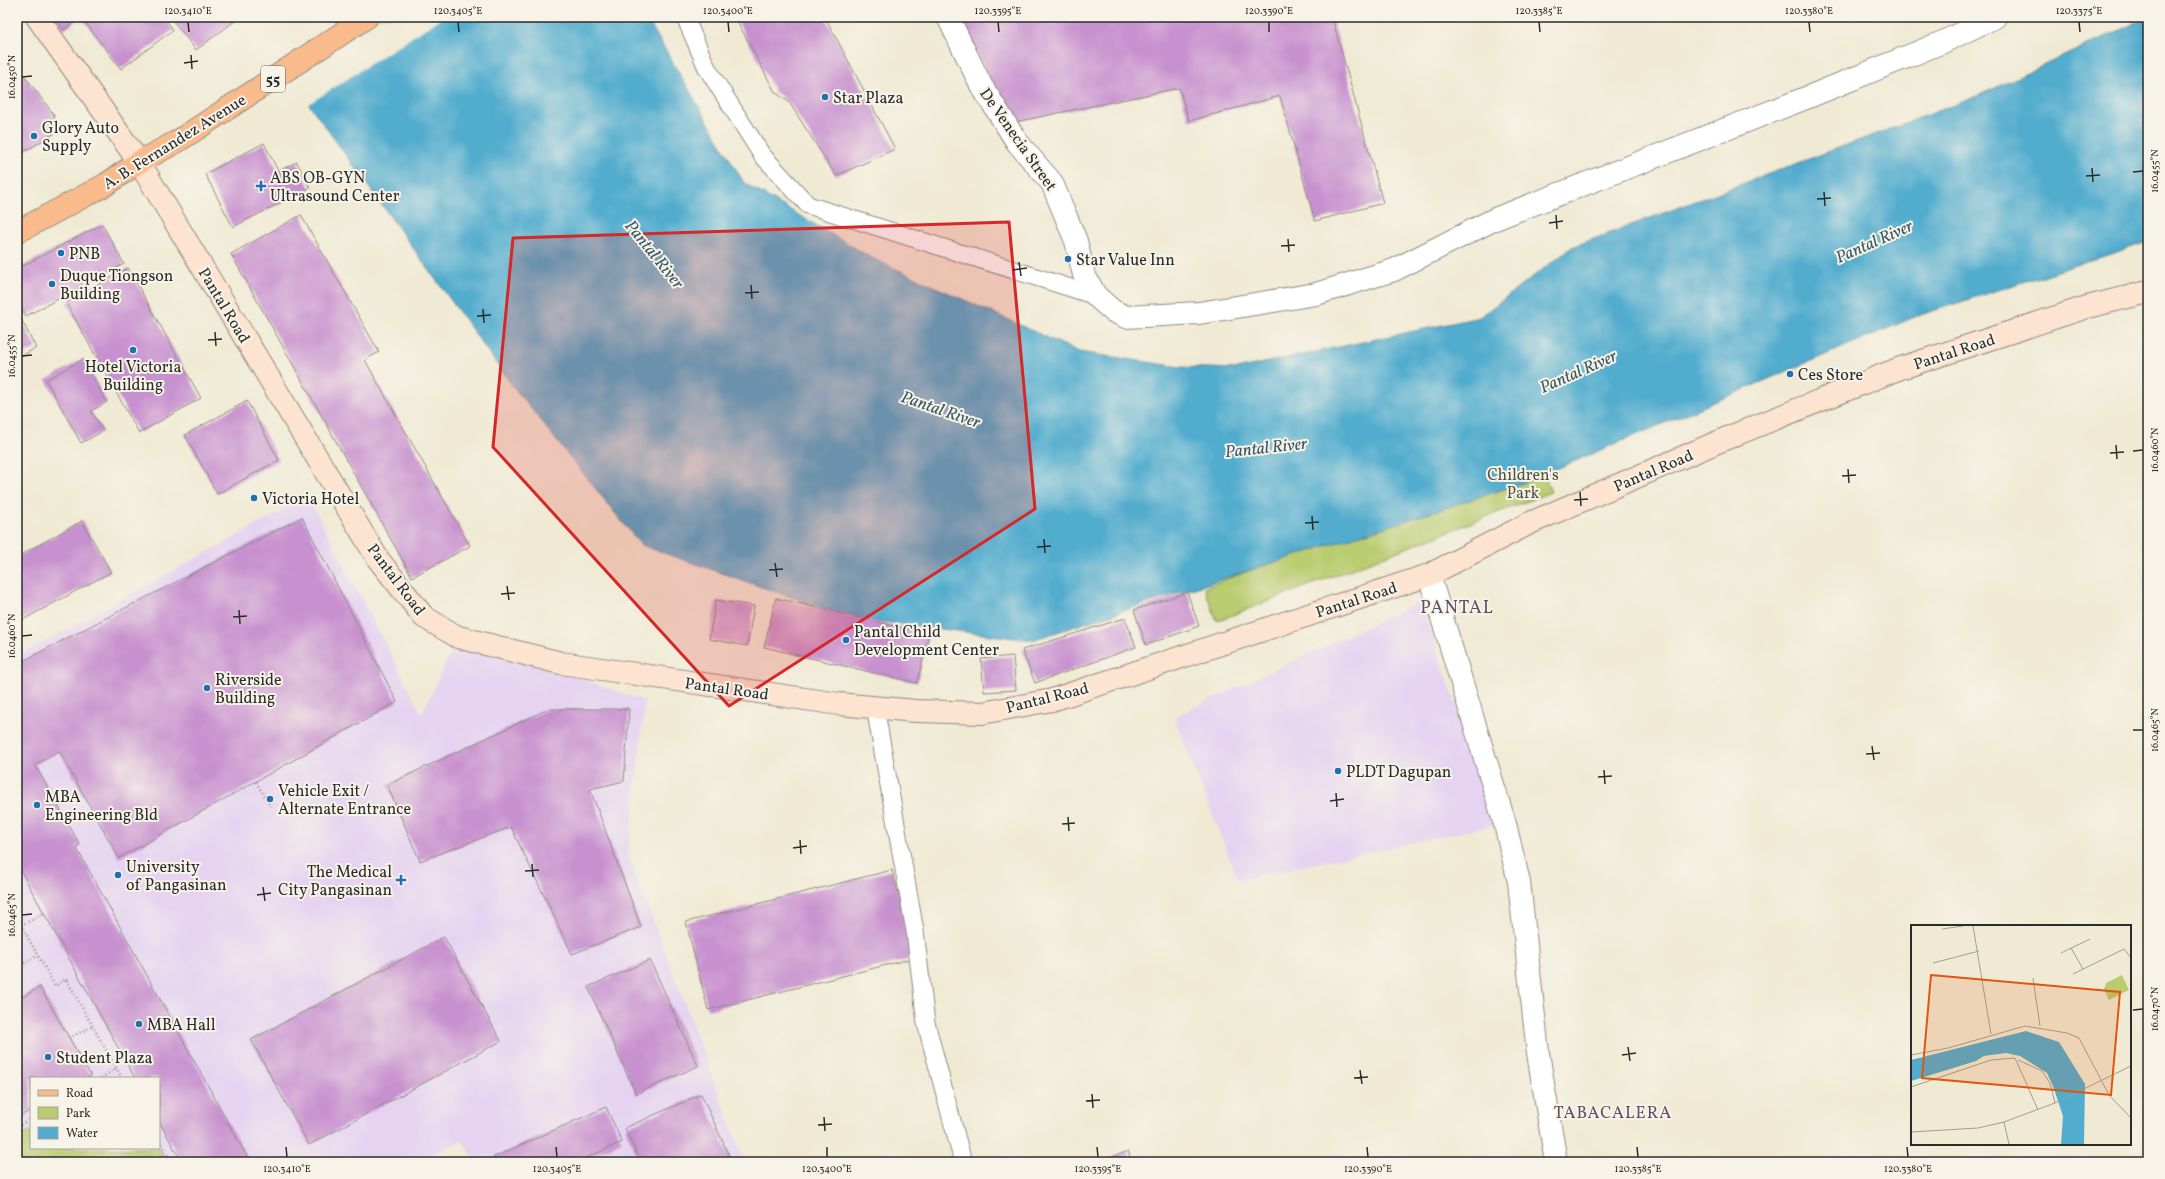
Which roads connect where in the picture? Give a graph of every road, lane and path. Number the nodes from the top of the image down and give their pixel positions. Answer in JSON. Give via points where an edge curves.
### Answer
{"nodes":[{"id":1,"x":37,"y":17,"type":"edge"},
{"id":2,"x":367,"y":17,"type":"edge"},
{"id":3,"x":685,"y":17,"type":"edge"},
{"id":4,"x":948,"y":17,"type":"edge"},
{"id":5,"x":1995,"y":17,"type":"edge"},
{"id":6,"x":139,"y":162,"type":"junction"},
{"id":7,"x":17,"y":232,"type":"edge"},
{"id":8,"x":2148,"y":292,"type":"edge"},
{"id":9,"x":1096,"y":296,"type":"junction"},
{"id":10,"x":1429,"y":575,"type":"junction"},
{"id":11,"x":874,"y":707,"type":"junction"},
{"id":12,"x":256,"y":782,"type":"dead end"},
{"id":13,"x":272,"y":809,"type":"dead end"},
{"id":14,"x":44,"y":913,"type":"dead end"},
{"id":15,"x":17,"y":918,"type":"edge"},
{"id":16,"x":21,"y":926,"type":"junction"},
{"id":17,"x":37,"y":956,"type":"junction"},
{"id":18,"x":17,"y":968,"type":"edge"},
{"id":19,"x":93,"y":1026,"type":"junction"},
{"id":20,"x":69,"y":1038,"type":"dead end"},
{"id":21,"x":117,"y":1068,"type":"junction"},
{"id":22,"x":103,"y":1077,"type":"edge"},
{"id":23,"x":122,"y":1077,"type":"edge"},
{"id":24,"x":30,"y":1120,"type":"edge"},
{"id":25,"x":17,"y":1127,"type":"edge"},
{"id":26,"x":160,"y":1143,"type":"edge"},
{"id":27,"x":172,"y":1162,"type":"edge"},
{"id":28,"x":963,"y":1162,"type":"edge"},
{"id":29,"x":1556,"y":1162,"type":"edge"}],
"edges":[{"from":1,"to":6,"type":"street","name":"Pantal Road"},
{"from":2,"to":6,"type":"main road","name":"A. B. Fernandez Avenue","number":"55","via":[[178,141]]},
{"from":3,"to":9,"type":"lane","via":[[707,68],[762,155],[808,205]]},
{"from":4,"to":9,"type":"street","name":"De Venecia Street","via":[[981,85],[1017,142],[1052,183],[1076,241],[1084,275]]},
{"from":5,"to":9,"type":"street","name":"De Venecia Street","via":[[1943,42],[1806,98],[1495,219],[1394,270],[1316,294],[1199,313],[1126,317],[1113,311]]},
{"from":6,"to":7,"type":"main road","name":"A. B. Fernandez Avenue","number":"55","via":[[105,185]]},
{"from":6,"to":11,"type":"street","name":"Pantal Road","via":[[378,559],[424,617],[458,637],[561,663]]},
{"from":8,"to":10,"type":"street","name":"Pantal Road","via":[[2087,307],[1898,369],[1727,438],[1530,523]]},
{"from":10,"to":11,"type":"street","name":"Pantal Road","via":[[1052,700],[982,713]]},
{"from":10,"to":29,"type":"street","via":[[1505,824],[1520,882],[1538,1053]]},
{"from":11,"to":28,"type":"lane","via":[[915,932],[926,1023]]},
{"from":12,"to":13,"type":"path"},
{"from":14,"to":16,"type":"path"},
{"from":15,"to":16,"type":"path"},
{"from":16,"to":17,"type":"path"},
{"from":17,"to":18,"type":"path"},
{"from":17,"to":19,"type":"path","via":[[55,986],[66,980]]},
{"from":19,"to":20,"type":"path"},
{"from":19,"to":21,"type":"path"},
{"from":21,"to":22,"type":"path"},
{"from":21,"to":23,"type":"path"},
{"from":24,"to":25,"type":"path"},
{"from":26,"to":27,"type":"path"}]}
